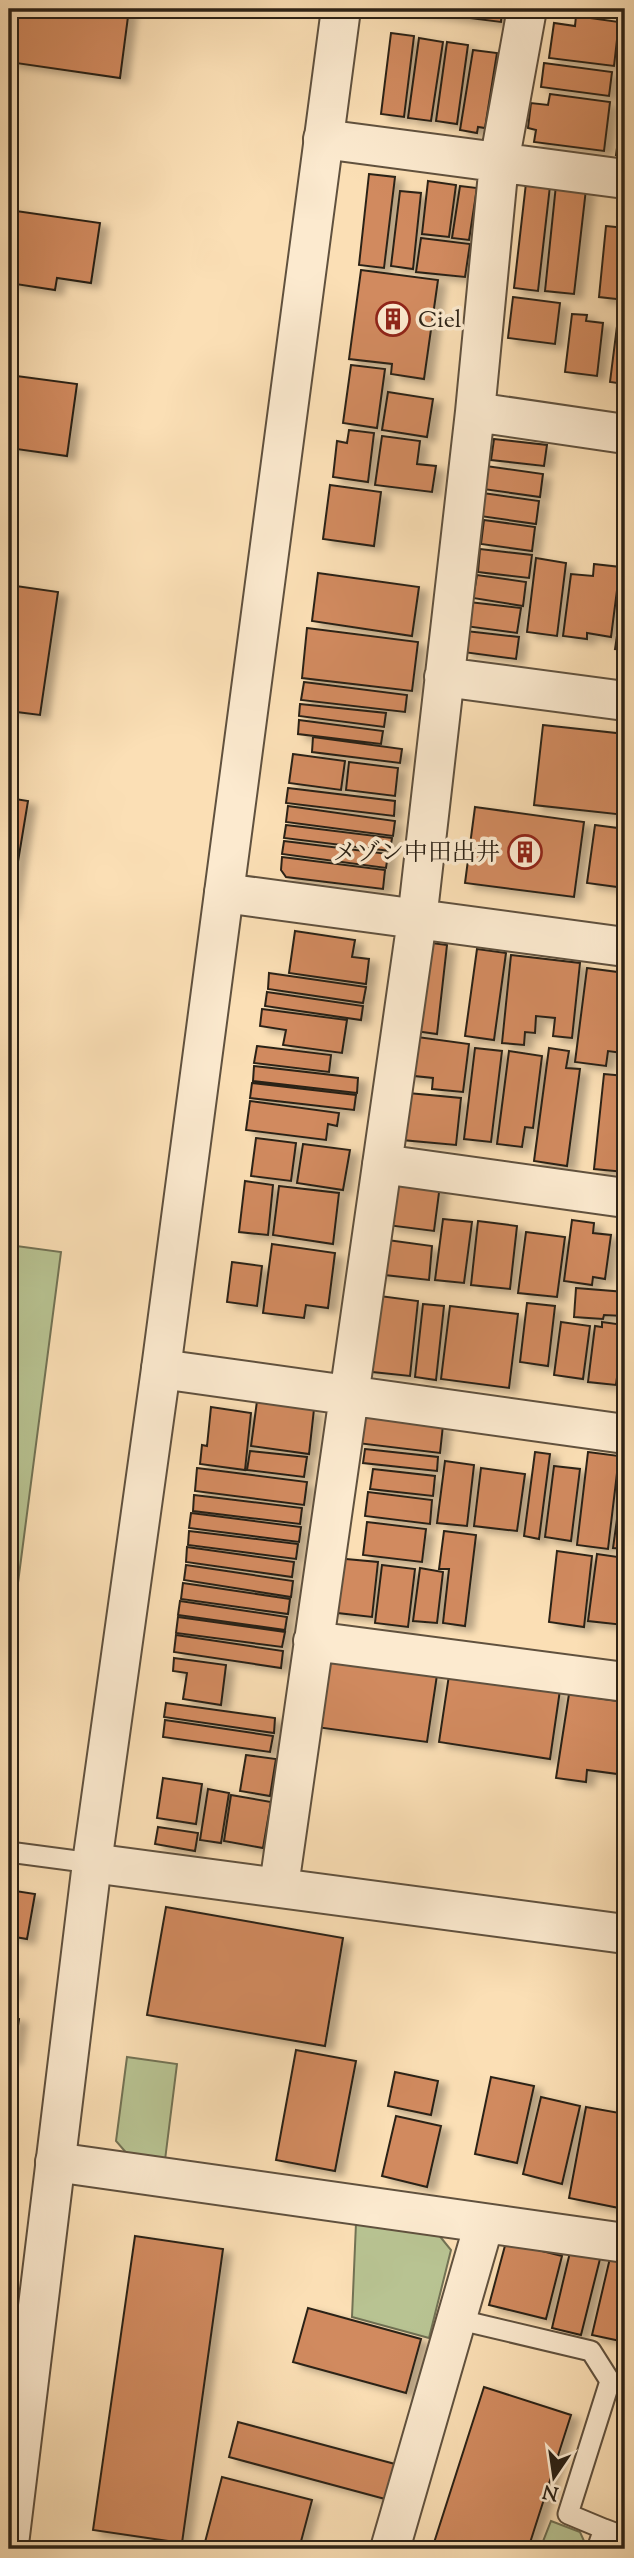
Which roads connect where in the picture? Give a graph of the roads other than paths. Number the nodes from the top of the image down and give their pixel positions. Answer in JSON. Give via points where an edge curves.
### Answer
{"nodes":[{"id":1,"x":341,"y":9,"type":"edge"},
{"id":2,"x":527,"y":9,"type":"edge"},
{"id":3,"x":323,"y":139,"type":"junction"},
{"id":4,"x":499,"y":163,"type":"junction"},
{"id":5,"x":625,"y":179,"type":"edge"},
{"id":6,"x":475,"y":412,"type":"junction"},
{"id":7,"x":625,"y":433,"type":"edge"},
{"id":8,"x":444,"y":677,"type":"junction"},
{"id":9,"x":625,"y":701,"type":"edge"},
{"id":10,"x":223,"y":893,"type":"junction"},
{"id":11,"x":417,"y":920,"type":"junction"},
{"id":12,"x":625,"y":947,"type":"edge"},
{"id":13,"x":382,"y":1164,"type":"junction"},
{"id":14,"x":625,"y":1198,"type":"edge"},
{"id":15,"x":161,"y":1369,"type":"junction"},
{"id":16,"x":349,"y":1396,"type":"junction"},
{"id":17,"x":625,"y":1434,"type":"edge"},
{"id":18,"x":313,"y":1641,"type":"junction"},
{"id":19,"x":625,"y":1682,"type":"edge"},
{"id":20,"x":9,"y":1852,"type":"edge"},
{"id":21,"x":92,"y":1863,"type":"junction"},
{"id":22,"x":279,"y":1886,"type":"junction"},
{"id":23,"x":625,"y":1934,"type":"edge"},
{"id":24,"x":55,"y":2162,"type":"junction"},
{"id":25,"x":484,"y":2224,"type":"junction"},
{"id":26,"x":625,"y":2243,"type":"edge"},
{"id":27,"x":456,"y":2319,"type":"junction"},
{"id":28,"x":604,"y":2529,"type":"junction"},
{"id":29,"x":625,"y":2537,"type":"edge"},
{"id":30,"x":9,"y":2544,"type":"edge"},
{"id":31,"x":390,"y":2549,"type":"edge"},
{"id":32,"x":597,"y":2549,"type":"edge"}],
"edges":[{"from":1,"to":3,"type":"street"},
{"from":2,"to":4,"type":"street"},
{"from":3,"to":4,"type":"street"},
{"from":3,"to":10,"type":"street"},
{"from":4,"to":5,"type":"street"},
{"from":4,"to":6,"type":"street"},
{"from":6,"to":7,"type":"street"},
{"from":6,"to":8,"type":"street"},
{"from":8,"to":9,"type":"street"},
{"from":8,"to":11,"type":"street"},
{"from":10,"to":11,"type":"street"},
{"from":10,"to":15,"type":"street"},
{"from":11,"to":12,"type":"street"},
{"from":11,"to":13,"type":"street"},
{"from":13,"to":14,"type":"street"},
{"from":13,"to":16,"type":"street"},
{"from":15,"to":16,"type":"street"},
{"from":15,"to":21,"type":"street"},
{"from":16,"to":17,"type":"street"},
{"from":16,"to":18,"type":"street"},
{"from":18,"to":19,"type":"street"},
{"from":18,"to":22,"type":"street"},
{"from":20,"to":21,"type":"lane"},
{"from":21,"to":22,"type":"street"},
{"from":21,"to":24,"type":"street"},
{"from":22,"to":23,"type":"street"},
{"from":24,"to":25,"type":"street"},
{"from":24,"to":30,"type":"street"},
{"from":25,"to":26,"type":"street"},
{"from":25,"to":27,"type":"street"},
{"from":27,"to":28,"type":"lane","via":[[592,2351],[610,2381],[568,2514]]},
{"from":27,"to":31,"type":"street"},
{"from":28,"to":29,"type":"lane"},
{"from":28,"to":32,"type":"lane"}]}
